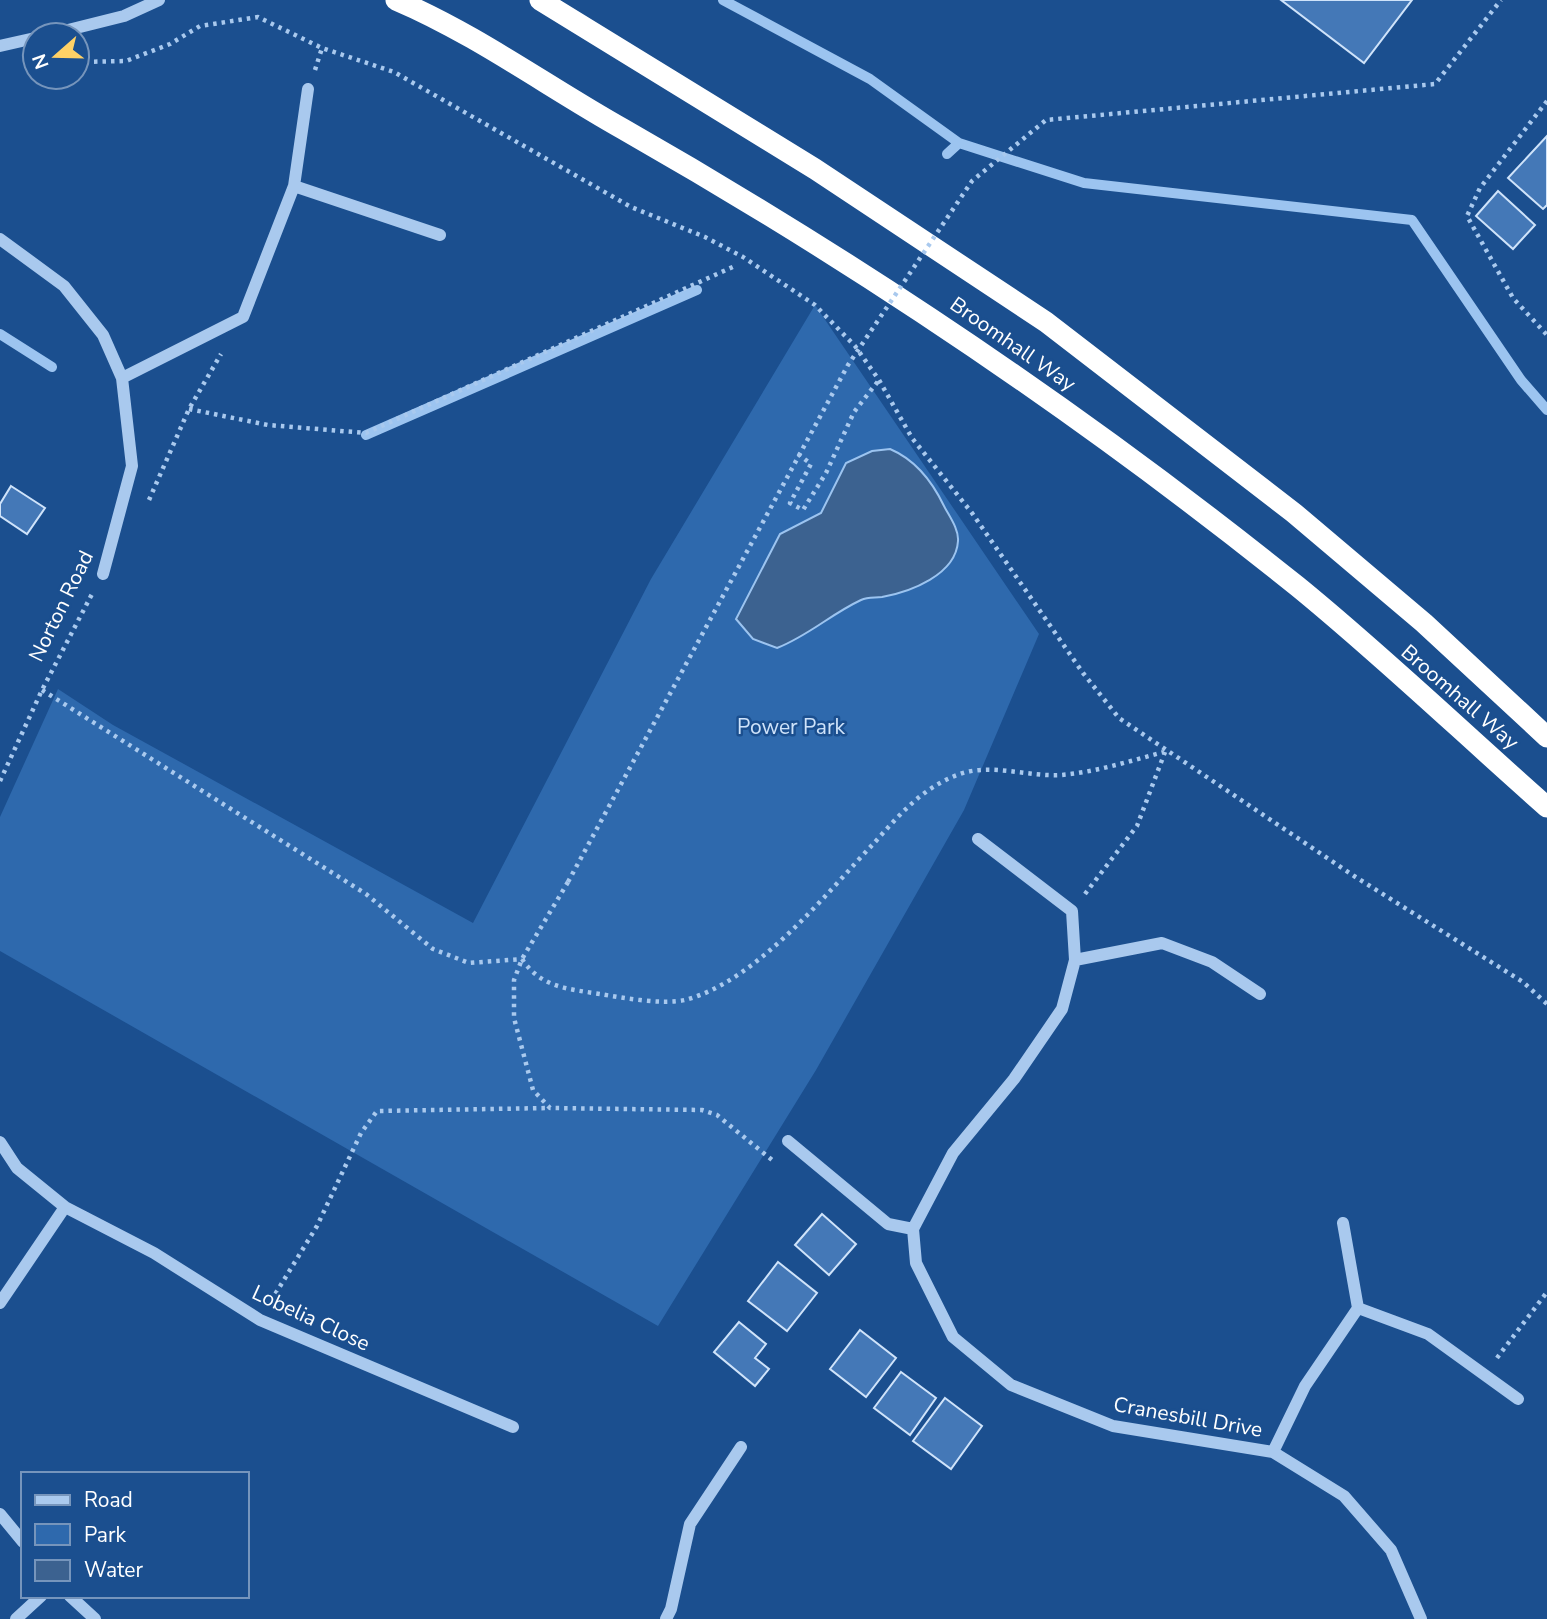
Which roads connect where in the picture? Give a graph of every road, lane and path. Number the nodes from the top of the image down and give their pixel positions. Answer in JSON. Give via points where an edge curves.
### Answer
{"nodes":[{"id":1,"x":159,"y":0,"type":"edge"},
{"id":2,"x":396,"y":0,"type":"edge"},
{"id":3,"x":540,"y":0,"type":"edge"},
{"id":4,"x":1501,"y":0,"type":"edge"},
{"id":5,"x":91,"y":24,"type":"edge"},
{"id":6,"x":21,"y":41,"type":"edge"},
{"id":7,"x":0,"y":46,"type":"edge"},
{"id":8,"x":91,"y":62,"type":"edge"},
{"id":9,"x":308,"y":89,"type":"dead end"},
{"id":10,"x":1547,"y":101,"type":"edge"},
{"id":11,"x":293,"y":186,"type":"junction"},
{"id":12,"x":440,"y":235,"type":"dead end"},
{"id":13,"x":0,"y":239,"type":"edge"},
{"id":14,"x":743,"y":257,"type":"junction"},
{"id":15,"x":243,"y":317,"type":"junction"},
{"id":16,"x":1547,"y":335,"type":"edge"},
{"id":17,"x":122,"y":378,"type":"junction"},
{"id":18,"x":879,"y":380,"type":"junction"},
{"id":19,"x":189,"y":409,"type":"junction"},
{"id":20,"x":798,"y":454,"type":"junction"},
{"id":21,"x":145,"y":509,"type":"dead end"},
{"id":22,"x":103,"y":574,"type":"joint"},
{"id":23,"x":42,"y":690,"type":"junction"},
{"id":24,"x":1547,"y":737,"type":"edge"},
{"id":25,"x":1165,"y":752,"type":"junction"},
{"id":26,"x":0,"y":781,"type":"edge"},
{"id":27,"x":1547,"y":807,"type":"edge"},
{"id":28,"x":978,"y":839,"type":"dead end"},
{"id":29,"x":1072,"y":911,"type":"junction"},
{"id":30,"x":522,"y":959,"type":"junction"},
{"id":31,"x":1075,"y":960,"type":"junction"},
{"id":32,"x":1260,"y":994,"type":"dead end"},
{"id":33,"x":1547,"y":1004,"type":"edge"},
{"id":34,"x":550,"y":1108,"type":"junction"},
{"id":35,"x":702,"y":1110,"type":"dead end"},
{"id":36,"x":788,"y":1141,"type":"dead end"},
{"id":37,"x":0,"y":1142,"type":"edge"},
{"id":38,"x":65,"y":1207,"type":"junction"},
{"id":39,"x":1343,"y":1223,"type":"dead end"},
{"id":40,"x":912,"y":1229,"type":"junction"},
{"id":41,"x":1547,"y":1292,"type":"edge"},
{"id":42,"x":0,"y":1303,"type":"edge"},
{"id":43,"x":1358,"y":1308,"type":"junction"},
{"id":44,"x":260,"y":1320,"type":"junction"},
{"id":45,"x":1485,"y":1373,"type":"junction"},
{"id":46,"x":1518,"y":1399,"type":"dead end"},
{"id":47,"x":513,"y":1427,"type":"dead end"},
{"id":48,"x":741,"y":1447,"type":"dead end"},
{"id":49,"x":1273,"y":1452,"type":"junction"},
{"id":50,"x":0,"y":1514,"type":"edge"},
{"id":51,"x":21,"y":1540,"type":"edge"},
{"id":52,"x":39,"y":1598,"type":"edge"},
{"id":53,"x":72,"y":1598,"type":"edge"},
{"id":54,"x":16,"y":1619,"type":"edge"},
{"id":55,"x":95,"y":1619,"type":"edge"},
{"id":56,"x":666,"y":1619,"type":"edge"},
{"id":57,"x":1420,"y":1619,"type":"edge"}],
"edges":[{"from":1,"to":5,"type":"street"},
{"from":2,"to":27,"type":"highway","name":"Broomhall Way","via":[[440,19],[681,163],[873,279],[1012,371],[1299,588]]},
{"from":3,"to":24,"type":"highway","name":"Broomhall Way","via":[[814,169],[1046,322],[1294,513]]},
{"from":4,"to":20,"type":"path","bridge":true,"via":[[1436,84],[1046,120],[972,181],[848,365]]},
{"from":6,"to":7,"type":"street"},
{"from":8,"to":14,"type":"path","via":[[127,61],[200,26],[258,17],[323,48],[394,72],[631,207]]},
{"from":9,"to":11,"type":"street"},
{"from":10,"to":16,"type":"path","via":[[1480,188],[1467,216],[1513,298]]},
{"from":11,"to":12,"type":"street"},
{"from":11,"to":15,"type":"street"},
{"from":13,"to":17,"type":"street","name":"Norton Road","via":[[64,286],[103,335]]},
{"from":14,"to":18,"type":"path","via":[[815,305],[855,346]]},
{"from":14,"to":19,"type":"path","via":[[736,265],[366,433],[268,425]]},
{"from":15,"to":17,"type":"street"},
{"from":15,"to":19,"type":"path"},
{"from":17,"to":22,"type":"street","name":"Norton Road","via":[[132,466]]},
{"from":18,"to":20,"type":"path","via":[[854,412],[803,510],[790,503],[811,464]]},
{"from":18,"to":25,"type":"path","via":[[912,438],[972,513],[1083,673],[1119,718]]},
{"from":19,"to":21,"type":"path"},
{"from":20,"to":30,"type":"path","bridge":true},
{"from":22,"to":23,"type":"path","name":"Norton Road"},
{"from":23,"to":26,"type":"path","name":"Norton Road"},
{"from":23,"to":30,"type":"path","via":[[366,894],[433,949],[469,963]]},
{"from":25,"to":29,"type":"path","via":[[1137,825]]},
{"from":25,"to":30,"type":"path","via":[[1059,775],[962,773],[917,796],[750,966],[713,990],[682,1000],[625,998],[554,986],[531,974]]},
{"from":25,"to":33,"type":"path","via":[[1523,982]]},
{"from":28,"to":29,"type":"street"},
{"from":29,"to":31,"type":"street"},
{"from":30,"to":34,"type":"path","via":[[514,980],[514,1018],[533,1090]]},
{"from":31,"to":32,"type":"street","via":[[1163,943],[1212,962]]},
{"from":31,"to":40,"type":"street","via":[[1062,1009],[1014,1079],[953,1153]]},
{"from":34,"to":35,"type":"path"},
{"from":34,"to":44,"type":"path","via":[[377,1111],[317,1226]]},
{"from":36,"to":40,"type":"street","via":[[888,1224]]},
{"from":37,"to":38,"type":"street","name":"Lobelia Close","via":[[17,1168]]},
{"from":38,"to":42,"type":"street"},
{"from":38,"to":44,"type":"street","name":"Lobelia Close","via":[[153,1253]]},
{"from":39,"to":43,"type":"street"},
{"from":40,"to":49,"type":"street","name":"Cranesbill Drive","via":[[916,1263],[953,1337],[1012,1385],[1113,1426]]},
{"from":41,"to":45,"type":"path"},
{"from":43,"to":45,"type":"street","via":[[1428,1334]]},
{"from":43,"to":49,"type":"street","via":[[1306,1386]]},
{"from":44,"to":47,"type":"street","name":"Lobelia Close"},
{"from":45,"to":46,"type":"street"},
{"from":48,"to":56,"type":"street","via":[[690,1524]]},
{"from":49,"to":57,"type":"street","name":"Cranesbill Drive","via":[[1344,1496],[1391,1550]]},
{"from":50,"to":51,"type":"street"},
{"from":52,"to":54,"type":"street"},
{"from":53,"to":55,"type":"street"}]}
